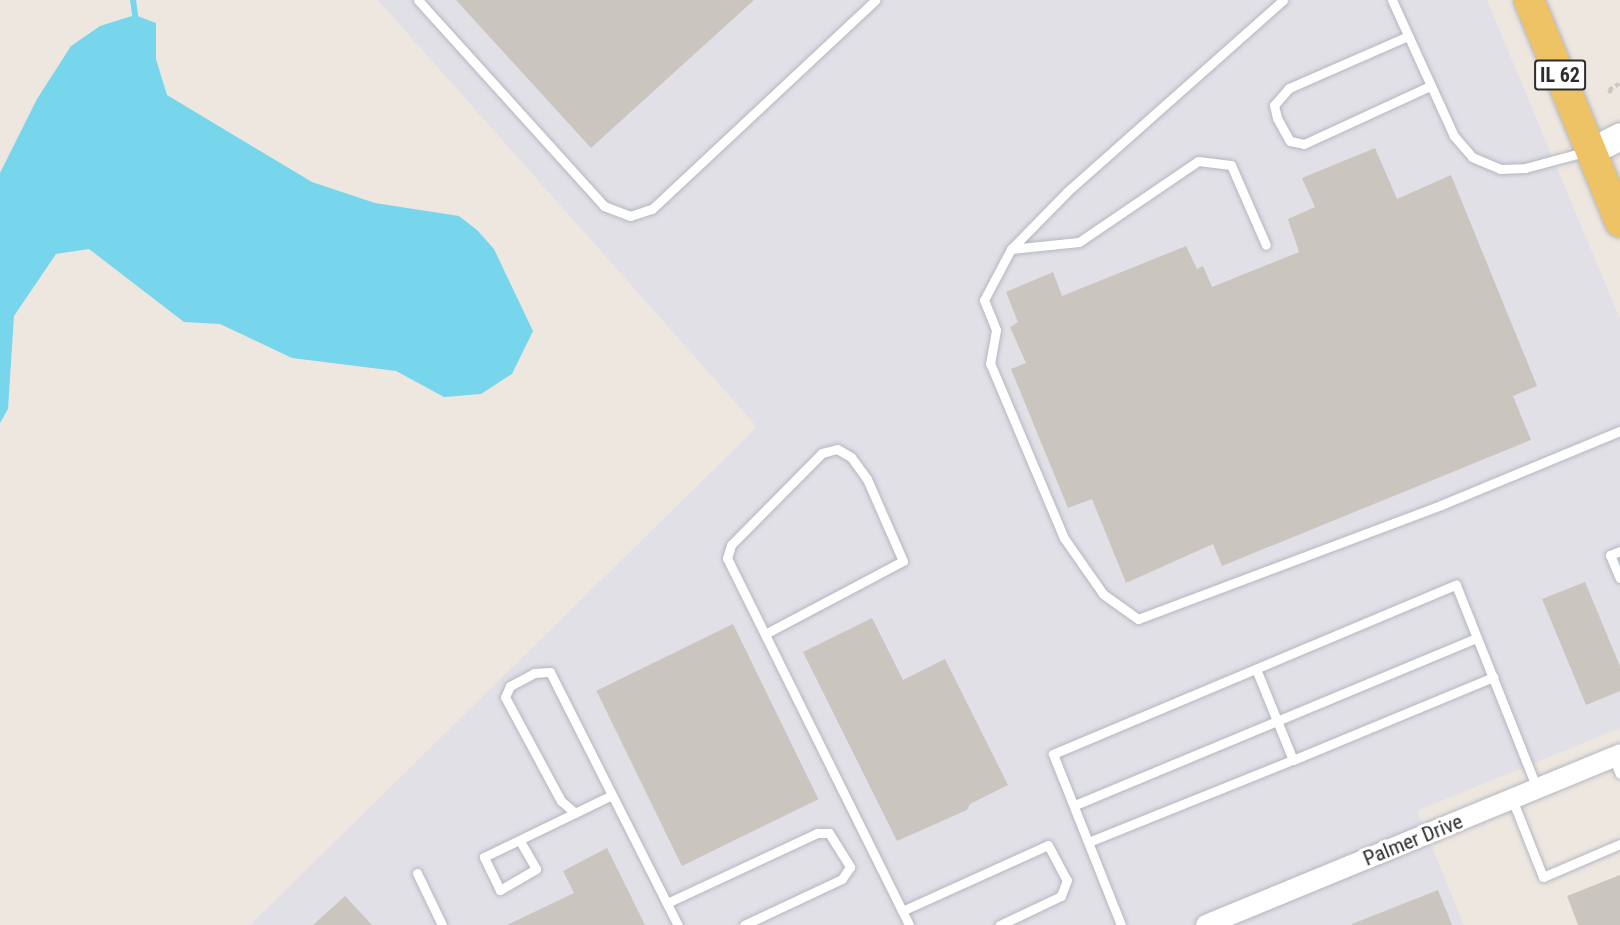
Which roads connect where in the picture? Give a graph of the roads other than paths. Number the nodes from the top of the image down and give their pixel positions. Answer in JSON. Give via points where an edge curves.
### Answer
{"nodes":[{"id":1,"x":418,"y":0,"type":"edge"},
{"id":2,"x":875,"y":0,"type":"edge"},
{"id":3,"x":1283,"y":0,"type":"edge"},
{"id":4,"x":1392,"y":0,"type":"edge"},
{"id":5,"x":1529,"y":0,"type":"edge"},
{"id":6,"x":1408,"y":36,"type":"junction"},
{"id":7,"x":1430,"y":86,"type":"junction"},
{"id":8,"x":1620,"y":136,"type":"edge"},
{"id":9,"x":1591,"y":151,"type":"junction"},
{"id":10,"x":1620,"y":222,"type":"edge"},
{"id":11,"x":1266,"y":245,"type":"dead end"},
{"id":12,"x":1011,"y":249,"type":"junction"},
{"id":13,"x":1620,"y":431,"type":"edge"},
{"id":14,"x":1620,"y":551,"type":"edge"},
{"id":15,"x":1620,"y":578,"type":"edge"},
{"id":16,"x":765,"y":634,"type":"junction"},
{"id":17,"x":1477,"y":638,"type":"junction"},
{"id":18,"x":1256,"y":669,"type":"junction"},
{"id":19,"x":1493,"y":677,"type":"junction"},
{"id":20,"x":1277,"y":720,"type":"junction"},
{"id":21,"x":1293,"y":760,"type":"junction"},
{"id":22,"x":1618,"y":762,"type":"edge"},
{"id":23,"x":1537,"y":789,"type":"junction"},
{"id":24,"x":612,"y":795,"type":"junction"},
{"id":25,"x":1512,"y":799,"type":"junction"},
{"id":26,"x":1075,"y":805,"type":"junction"},
{"id":27,"x":575,"y":813,"type":"junction"},
{"id":28,"x":520,"y":841,"type":"junction"},
{"id":29,"x":1091,"y":841,"type":"junction"},
{"id":30,"x":1620,"y":844,"type":"edge"},
{"id":31,"x":417,"y":873,"type":"dead end"},
{"id":32,"x":667,"y":903,"type":"junction"},
{"id":33,"x":902,"y":911,"type":"junction"},
{"id":34,"x":442,"y":925,"type":"edge"},
{"id":35,"x":678,"y":925,"type":"edge"},
{"id":36,"x":744,"y":925,"type":"edge"},
{"id":37,"x":909,"y":925,"type":"edge"},
{"id":38,"x":1000,"y":925,"type":"edge"},
{"id":39,"x":1121,"y":925,"type":"edge"},
{"id":40,"x":1206,"y":925,"type":"edge"}],
"edges":[{"from":1,"to":2,"type":"lane","via":[[604,206],[630,216],[652,209]]},
{"from":3,"to":12,"type":"lane","via":[[1067,192]]},
{"from":4,"to":6,"type":"lane"},
{"from":5,"to":9,"type":"main road","number":"IL 62"},
{"from":6,"to":7,"type":"lane"},
{"from":6,"to":7,"type":"lane","via":[[1289,88],[1274,105],[1277,118],[1290,141],[1304,144]]},
{"from":7,"to":9,"type":"lane","via":[[1472,158],[1500,169],[1525,168]]},
{"from":8,"to":9,"type":"main road"},
{"from":9,"to":10,"type":"main road","number":"IL 62"},
{"from":11,"to":12,"type":"lane","via":[[1231,165],[1198,161],[1079,242]]},
{"from":12,"to":13,"type":"lane","via":[[984,300],[996,330],[990,363],[1064,538],[1103,594],[1138,619],[1441,505]]},
{"from":14,"to":15,"type":"lane","via":[[1610,555]]},
{"from":16,"to":16,"type":"lane","via":[[727,558],[731,545],[822,453],[837,448],[851,457],[867,479],[903,561]]},
{"from":16,"to":33,"type":"lane"},
{"from":17,"to":18,"type":"lane","via":[[1456,585]]},
{"from":17,"to":19,"type":"lane"},
{"from":17,"to":20,"type":"lane"},
{"from":18,"to":20,"type":"lane"},
{"from":18,"to":26,"type":"lane","via":[[1053,754]]},
{"from":19,"to":21,"type":"lane"},
{"from":19,"to":23,"type":"lane"},
{"from":20,"to":21,"type":"lane"},
{"from":20,"to":26,"type":"lane"},
{"from":21,"to":29,"type":"lane"},
{"from":22,"to":23,"type":"street","name":"Palmer Drive"},
{"from":23,"to":25,"type":"street","name":"Palmer Drive"},
{"from":24,"to":27,"type":"lane"},
{"from":24,"to":27,"type":"lane","via":[[550,672],[534,673],[510,686],[505,697],[561,801]]},
{"from":24,"to":32,"type":"lane"},
{"from":25,"to":30,"type":"lane","via":[[1543,877]]},
{"from":25,"to":40,"type":"street","name":"Palmer Drive"},
{"from":26,"to":29,"type":"lane"},
{"from":27,"to":28,"type":"lane"},
{"from":28,"to":28,"type":"lane","via":[[484,857],[500,890],[536,869]]},
{"from":29,"to":39,"type":"lane"},
{"from":31,"to":34,"type":"lane"},
{"from":32,"to":35,"type":"lane"},
{"from":32,"to":36,"type":"lane","via":[[817,833],[829,833],[850,867],[842,879]]},
{"from":33,"to":37,"type":"lane"},
{"from":33,"to":38,"type":"lane","via":[[1048,845],[1067,880],[1061,896]]}]}
